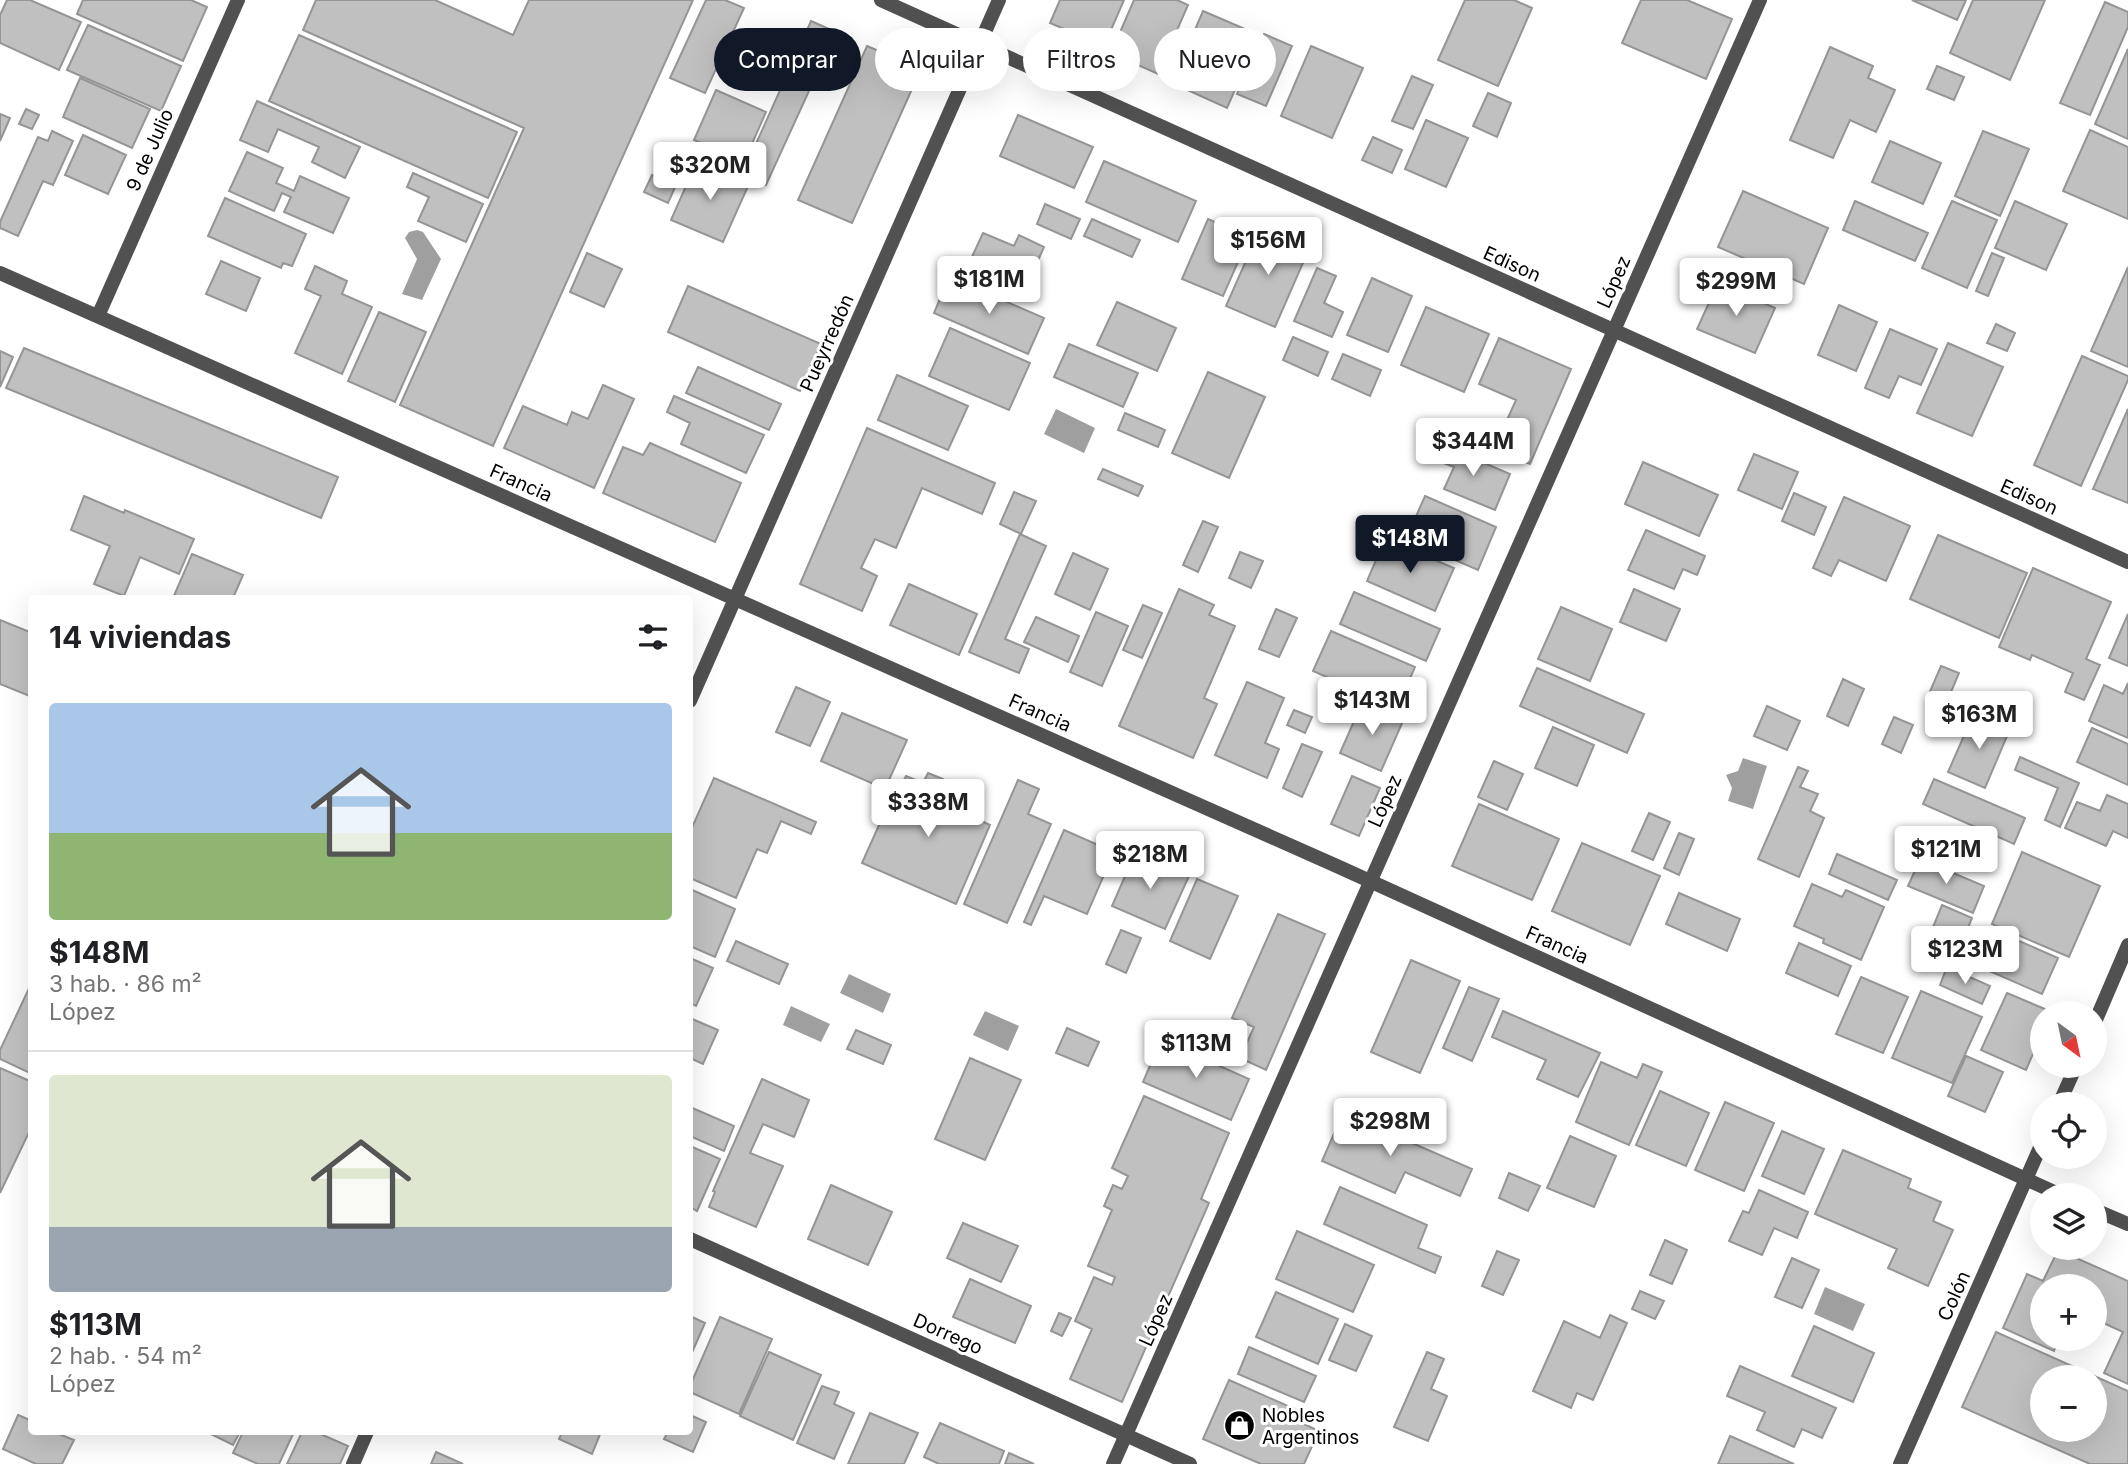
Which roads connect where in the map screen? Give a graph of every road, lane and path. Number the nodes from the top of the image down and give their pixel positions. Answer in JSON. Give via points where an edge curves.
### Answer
{"nodes":[{"id":1,"x":238,"y":0,"type":"edge"},
{"id":2,"x":881,"y":0,"type":"edge"},
{"id":3,"x":999,"y":0,"type":"edge"},
{"id":4,"x":1760,"y":0,"type":"edge"},
{"id":5,"x":945,"y":28,"type":"edge"},
{"id":6,"x":987,"y":28,"type":"edge"},
{"id":7,"x":1009,"y":56,"type":"edge"},
{"id":8,"x":959,"y":91,"type":"edge"},
{"id":9,"x":0,"y":272,"type":"edge"},
{"id":10,"x":98,"y":316,"type":"junction"},
{"id":11,"x":1614,"y":331,"type":"junction"},
{"id":12,"x":2128,"y":562,"type":"edge"},
{"id":13,"x":735,"y":599,"type":"junction"},
{"id":14,"x":693,"y":694,"type":"edge"},
{"id":15,"x":1371,"y":881,"type":"junction"},
{"id":16,"x":2128,"y":945,"type":"edge"},
{"id":17,"x":2104,"y":1001,"type":"edge"},
{"id":18,"x":2031,"y":1169,"type":"edge"},
{"id":19,"x":2026,"y":1180,"type":"junction"},
{"id":20,"x":2033,"y":1183,"type":"edge"},
{"id":21,"x":2107,"y":1215,"type":"edge"},
{"id":22,"x":2128,"y":1224,"type":"edge"},
{"id":23,"x":693,"y":1240,"type":"edge"},
{"id":24,"x":1126,"y":1434,"type":"junction"},
{"id":25,"x":366,"y":1435,"type":"edge"},
{"id":26,"x":352,"y":1464,"type":"edge"},
{"id":27,"x":1113,"y":1464,"type":"edge"},
{"id":28,"x":1190,"y":1464,"type":"edge"},
{"id":29,"x":1900,"y":1464,"type":"edge"}],
"edges":[{"from":1,"to":10,"type":"street","name":"9 de Julio"},
{"from":2,"to":5,"type":"street","name":"Edison"},
{"from":3,"to":6,"type":"street","name":"Pueyrredón"},
{"from":4,"to":11,"type":"street","name":"López"},
{"from":7,"to":11,"type":"street","name":"Edison"},
{"from":8,"to":13,"type":"street","name":"Pueyrredón"},
{"from":9,"to":10,"type":"street","name":"Francia"},
{"from":10,"to":13,"type":"street","name":"Francia"},
{"from":11,"to":12,"type":"street","name":"Edison"},
{"from":11,"to":15,"type":"street","name":"López"},
{"from":13,"to":14,"type":"street","name":"Pueyrredón"},
{"from":13,"to":15,"type":"street","name":"Francia"},
{"from":15,"to":19,"type":"street","name":"Francia"},
{"from":15,"to":24,"type":"street","name":"López"},
{"from":16,"to":17,"type":"street"},
{"from":18,"to":19,"type":"street","name":"Colón"},
{"from":19,"to":20,"type":"street","name":"Francia"},
{"from":19,"to":29,"type":"street","name":"Colón"},
{"from":21,"to":22,"type":"street"},
{"from":23,"to":24,"type":"street","name":"Dorrego"},
{"from":24,"to":27,"type":"street","name":"López"},
{"from":24,"to":28,"type":"street","name":"Dorrego"},
{"from":25,"to":26,"type":"street"}]}
